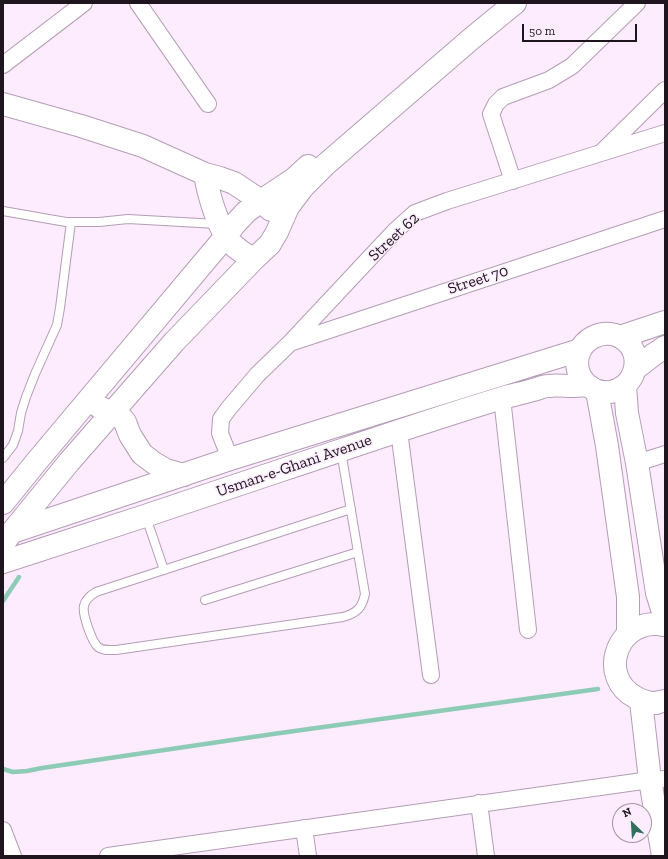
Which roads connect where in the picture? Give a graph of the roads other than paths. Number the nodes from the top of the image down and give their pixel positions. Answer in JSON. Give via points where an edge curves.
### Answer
{"nodes":[{"id":1,"x":84,"y":3,"type":"edge"},
{"id":2,"x":138,"y":3,"type":"edge"},
{"id":3,"x":491,"y":3,"type":"edge"},
{"id":4,"x":514,"y":3,"type":"edge"},
{"id":5,"x":637,"y":3,"type":"edge"},
{"id":6,"x":3,"y":66,"type":"edge"},
{"id":7,"x":665,"y":90,"type":"edge"},
{"id":8,"x":3,"y":104,"type":"edge"},
{"id":9,"x":208,"y":104,"type":"dead end"},
{"id":10,"x":665,"y":133,"type":"edge"},
{"id":11,"x":600,"y":154,"type":"junction"},
{"id":12,"x":206,"y":174,"type":"junction"},
{"id":13,"x":513,"y":181,"type":"junction"},
{"id":14,"x":261,"y":201,"type":"junction"},
{"id":15,"x":3,"y":211,"type":"edge"},
{"id":16,"x":665,"y":219,"type":"edge"},
{"id":17,"x":71,"y":222,"type":"junction"},
{"id":18,"x":280,"y":224,"type":"junction"},
{"id":19,"x":223,"y":230,"type":"junction"},
{"id":20,"x":254,"y":258,"type":"junction"},
{"id":21,"x":665,"y":322,"type":"edge"},
{"id":22,"x":620,"y":337,"type":"junction"},
{"id":23,"x":291,"y":342,"type":"junction"},
{"id":24,"x":665,"y":347,"type":"edge"},
{"id":25,"x":580,"y":350,"type":"junction"},
{"id":26,"x":630,"y":377,"type":"junction"},
{"id":27,"x":592,"y":389,"type":"junction"},
{"id":28,"x":502,"y":398,"type":"junction"},
{"id":29,"x":87,"y":402,"type":"junction"},
{"id":30,"x":112,"y":413,"type":"junction"},
{"id":31,"x":399,"y":431,"type":"junction"},
{"id":32,"x":341,"y":450,"type":"junction"},
{"id":33,"x":665,"y":454,"type":"edge"},
{"id":34,"x":3,"y":458,"type":"edge"},
{"id":35,"x":230,"y":459,"type":"junction"},
{"id":36,"x":637,"y":463,"type":"junction"},
{"id":37,"x":184,"y":475,"type":"junction"},
{"id":38,"x":3,"y":503,"type":"edge"},
{"id":39,"x":351,"y":509,"type":"junction"},
{"id":40,"x":146,"y":516,"type":"junction"},
{"id":41,"x":7,"y":538,"type":"edge"},
{"id":42,"x":358,"y":552,"type":"junction"},
{"id":43,"x":3,"y":562,"type":"edge"},
{"id":44,"x":164,"y":570,"type":"junction"},
{"id":45,"x":205,"y":600,"type":"dead end"},
{"id":46,"x":665,"y":618,"type":"edge"},
{"id":47,"x":665,"y":625,"type":"edge"},
{"id":48,"x":528,"y":630,"type":"dead end"},
{"id":49,"x":628,"y":634,"type":"junction"},
{"id":50,"x":431,"y":675,"type":"dead end"},
{"id":51,"x":641,"y":701,"type":"junction"},
{"id":52,"x":665,"y":701,"type":"edge"},
{"id":53,"x":657,"y":779,"type":"edge"},
{"id":54,"x":479,"y":803,"type":"junction"},
{"id":55,"x":304,"y":828,"type":"junction"},
{"id":56,"x":3,"y":830,"type":"edge"},
{"id":57,"x":13,"y":856,"type":"edge"},
{"id":58,"x":108,"y":856,"type":"edge"},
{"id":59,"x":308,"y":856,"type":"edge"},
{"id":60,"x":486,"y":856,"type":"edge"},
{"id":61,"x":663,"y":856,"type":"edge"}],
"edges":[{"from":1,"to":6,"type":"street"},
{"from":2,"to":9,"type":"street"},
{"from":3,"to":14,"type":"street","via":[[442,44],[294,179]]},
{"from":4,"to":18,"type":"street","via":[[325,165],[303,187]]},
{"from":5,"to":13,"type":"street","via":[[572,66],[549,80],[503,97],[496,104],[491,114]]},
{"from":7,"to":11,"type":"street"},
{"from":8,"to":12,"type":"street","via":[[143,146]]},
{"from":10,"to":11,"type":"street","name":"Street 62"},
{"from":11,"to":13,"type":"street","name":"Street 62"},
{"from":12,"to":14,"type":"street","via":[[234,183]]},
{"from":12,"to":19,"type":"street","via":[[208,190]]},
{"from":13,"to":23,"type":"street","name":"Street 62","via":[[415,213]]},
{"from":14,"to":18,"type":"street","via":[[275,214]]},
{"from":14,"to":19,"type":"street","via":[[246,212],[234,226]]},
{"from":15,"to":17,"type":"lane"},
{"from":16,"to":23,"type":"street","name":"Street 70"},
{"from":17,"to":19,"type":"lane","via":[[128,219]]},
{"from":17,"to":34,"type":"lane","via":[[57,325],[26,397],[13,445]]},
{"from":18,"to":20,"type":"street","via":[[270,244]]},
{"from":19,"to":20,"type":"street","via":[[231,243]]},
{"from":19,"to":29,"type":"street"},
{"from":20,"to":30,"type":"street","via":[[174,342]]},
{"from":21,"to":22,"type":"street"},
{"from":22,"to":25,"type":"street","via":[[613,334],[597,335],[590,338]]},
{"from":22,"to":26,"type":"street","via":[[628,343],[636,360]]},
{"from":23,"to":35,"type":"street","name":"Street 62","via":[[257,375],[221,419],[220,433]]},
{"from":24,"to":26,"type":"street"},
{"from":25,"to":27,"type":"street","via":[[578,370],[581,379]]},
{"from":25,"to":35,"type":"street","name":"Usman-e-Ghani Avenue"},
{"from":26,"to":27,"type":"street","via":[[616,390],[607,392]]},
{"from":26,"to":36,"type":"street","via":[[627,413]]},
{"from":27,"to":28,"type":"street","name":"Usman-e-Ghani Avenue","via":[[548,386]]},
{"from":27,"to":49,"type":"street","via":[[607,446],[628,597]]},
{"from":28,"to":31,"type":"street","name":"Usman-e-Ghani Avenue"},
{"from":28,"to":48,"type":"street"},
{"from":29,"to":30,"type":"street"},
{"from":29,"to":38,"type":"street"},
{"from":30,"to":37,"type":"street","via":[[119,415],[125,422],[142,454],[166,470]]},
{"from":30,"to":41,"type":"street"},
{"from":31,"to":32,"type":"street","name":"Usman-e-Ghani Avenue"},
{"from":31,"to":50,"type":"street"},
{"from":32,"to":39,"type":"lane"},
{"from":32,"to":40,"type":"street","name":"Usman-e-Ghani Avenue"},
{"from":33,"to":36,"type":"street"},
{"from":35,"to":37,"type":"street","name":"Usman-e-Ghani Avenue"},
{"from":36,"to":46,"type":"street","via":[[658,593]]},
{"from":37,"to":41,"type":"street","name":"Usman-e-Ghani Avenue"},
{"from":39,"to":42,"type":"lane"},
{"from":39,"to":44,"type":"lane"},
{"from":40,"to":43,"type":"street","name":"Usman-e-Ghani Avenue"},
{"from":40,"to":44,"type":"lane"},
{"from":42,"to":44,"type":"lane","via":[[365,594],[363,603],[351,615],[116,650],[103,650],[98,647],[94,643],[84,613],[84,606],[90,596]]},
{"from":42,"to":45,"type":"lane"},
{"from":47,"to":49,"type":"street","via":[[640,626]]},
{"from":49,"to":51,"type":"street","via":[[619,644],[615,671],[620,684],[629,694]]},
{"from":51,"to":52,"type":"street"},
{"from":51,"to":53,"type":"street"},
{"from":53,"to":54,"type":"street"},
{"from":53,"to":61,"type":"street"},
{"from":54,"to":55,"type":"street"},
{"from":54,"to":60,"type":"street"},
{"from":55,"to":58,"type":"street"},
{"from":55,"to":59,"type":"street"},
{"from":56,"to":57,"type":"street"}]}
